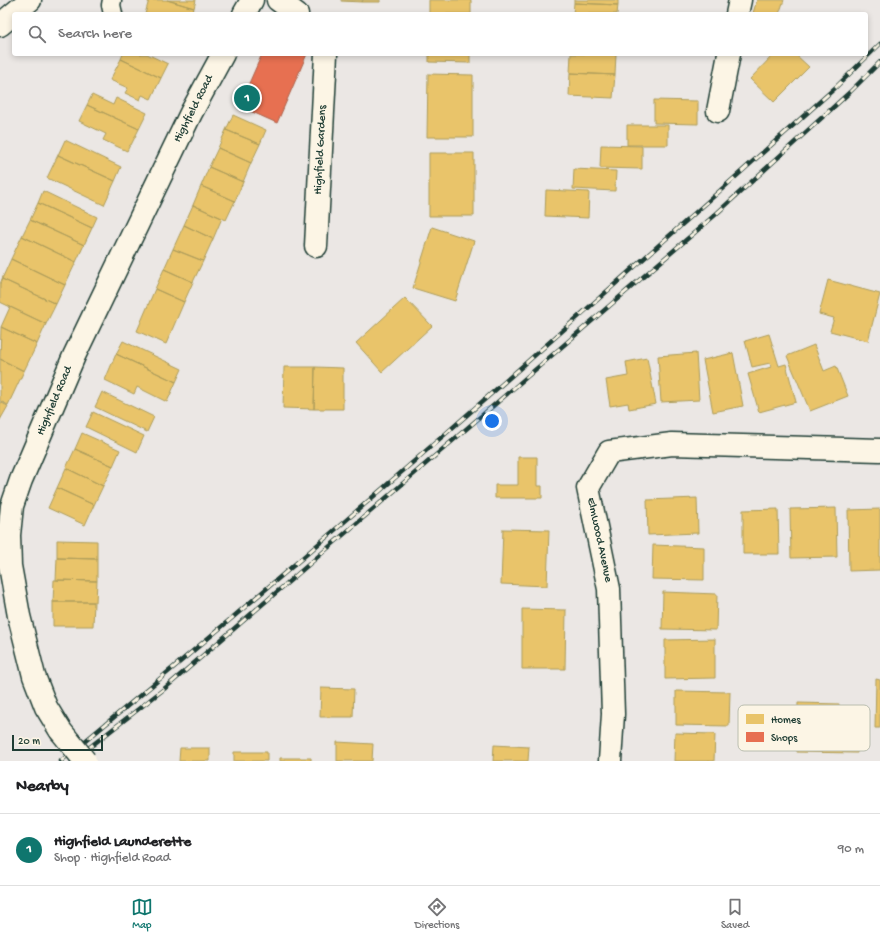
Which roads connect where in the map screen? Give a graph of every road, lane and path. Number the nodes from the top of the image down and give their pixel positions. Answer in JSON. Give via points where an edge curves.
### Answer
{"nodes":[{"id":1,"x":30,"y":0,"type":"edge"},
{"id":2,"x":112,"y":0,"type":"edge"},
{"id":3,"x":252,"y":0,"type":"edge"},
{"id":4,"x":278,"y":0,"type":"edge"},
{"id":5,"x":740,"y":0,"type":"edge"},
{"id":6,"x":16,"y":12,"type":"edge"},
{"id":7,"x":113,"y":12,"type":"edge"},
{"id":8,"x":245,"y":12,"type":"edge"},
{"id":9,"x":294,"y":12,"type":"edge"},
{"id":10,"x":737,"y":12,"type":"edge"},
{"id":11,"x":12,"y":15,"type":"edge"},
{"id":12,"x":0,"y":25,"type":"edge"},
{"id":13,"x":222,"y":56,"type":"edge"},
{"id":14,"x":326,"y":56,"type":"edge"},
{"id":15,"x":729,"y":56,"type":"edge"},
{"id":16,"x":718,"y":111,"type":"dead end"},
{"id":17,"x":316,"y":246,"type":"dead end"},
{"id":18,"x":880,"y":450,"type":"edge"},
{"id":19,"x":5,"y":568,"type":"edge"},
{"id":20,"x":85,"y":761,"type":"edge"},
{"id":21,"x":610,"y":761,"type":"edge"}],
"edges":[{"from":1,"to":6,"type":"street"},
{"from":2,"to":7,"type":"lane"},
{"from":3,"to":8,"type":"street"},
{"from":4,"to":9,"type":"street"},
{"from":5,"to":10,"type":"street"},
{"from":11,"to":12,"type":"street"},
{"from":13,"to":19,"type":"street","name":"Highfield Road","via":[[191,113],[74,356],[21,480],[12,506]]},
{"from":14,"to":17,"type":"street","name":"Highfield Gardens"},
{"from":15,"to":16,"type":"street"},
{"from":18,"to":21,"type":"street","name":"Elmwood Avenue","via":[[672,444],[609,452],[588,488],[609,589],[613,714]]},
{"from":19,"to":20,"type":"street","name":"Highfield Road","bridge":true,"via":[[34,676],[46,707],[60,730]]}]}
